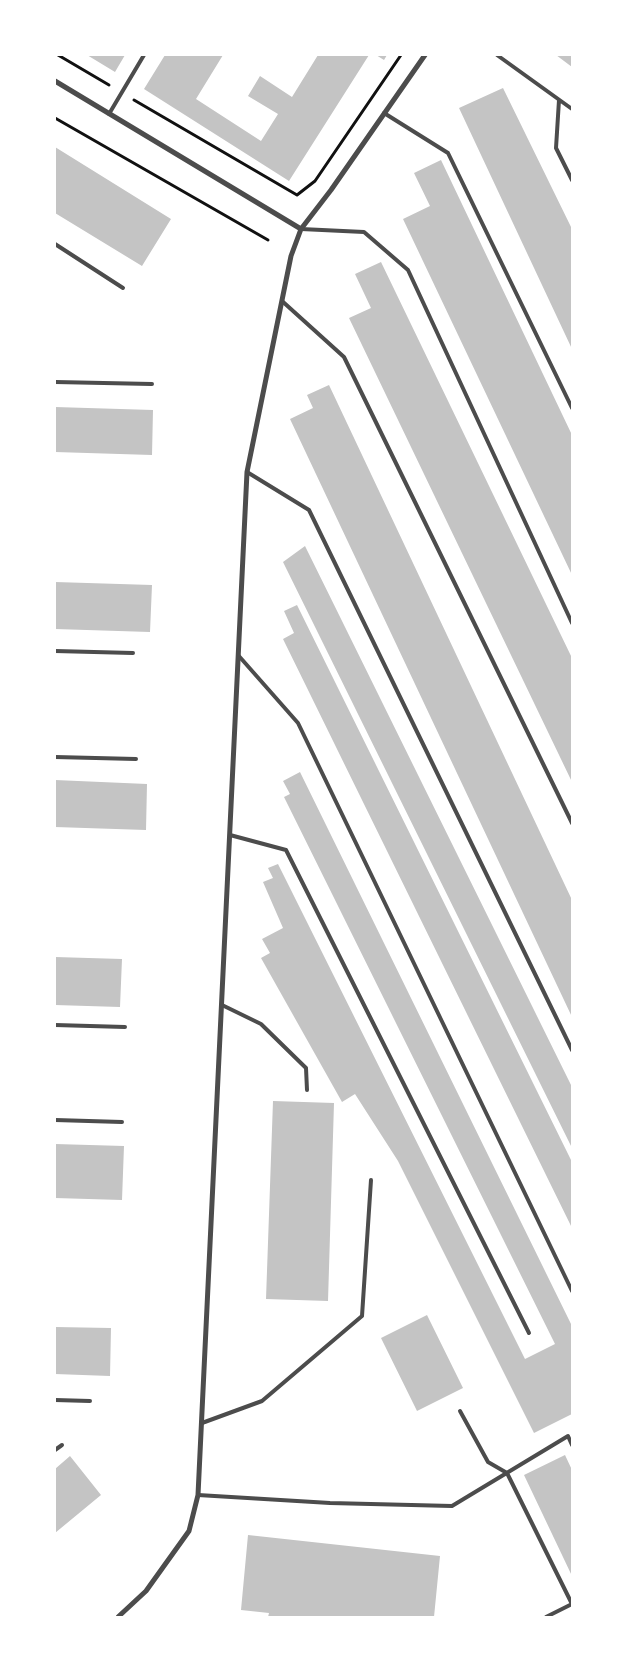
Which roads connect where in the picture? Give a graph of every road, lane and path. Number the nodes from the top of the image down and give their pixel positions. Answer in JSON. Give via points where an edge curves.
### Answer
{"nodes":[{"id":1,"x":58,"y":55,"type":"edge"},
{"id":2,"x":144,"y":55,"type":"edge"},
{"id":3,"x":401,"y":55,"type":"edge"},
{"id":4,"x":425,"y":55,"type":"edge"},
{"id":5,"x":497,"y":55,"type":"edge"},
{"id":6,"x":55,"y":81,"type":"edge"},
{"id":7,"x":121,"y":93,"type":"junction"},
{"id":8,"x":559,"y":100,"type":"junction"},
{"id":9,"x":572,"y":110,"type":"edge"},
{"id":10,"x":384,"y":113,"type":"junction"},
{"id":11,"x":109,"y":114,"type":"junction"},
{"id":12,"x":55,"y":118,"type":"edge"},
{"id":13,"x":572,"y":180,"type":"edge"},
{"id":14,"x":301,"y":229,"type":"junction"},
{"id":15,"x":268,"y":240,"type":"dead end"},
{"id":16,"x":55,"y":244,"type":"edge"},
{"id":17,"x":123,"y":288,"type":"dead end"},
{"id":18,"x":282,"y":301,"type":"junction"},
{"id":19,"x":55,"y":382,"type":"edge"},
{"id":20,"x":152,"y":384,"type":"dead end"},
{"id":21,"x":572,"y":408,"type":"edge"},
{"id":22,"x":247,"y":472,"type":"junction"},
{"id":23,"x":572,"y":623,"type":"edge"},
{"id":24,"x":55,"y":651,"type":"edge"},
{"id":25,"x":133,"y":653,"type":"dead end"},
{"id":26,"x":238,"y":655,"type":"junction"},
{"id":27,"x":55,"y":757,"type":"edge"},
{"id":28,"x":136,"y":759,"type":"dead end"},
{"id":29,"x":572,"y":823,"type":"edge"},
{"id":30,"x":230,"y":835,"type":"junction"},
{"id":31,"x":222,"y":1005,"type":"junction"},
{"id":32,"x":55,"y":1025,"type":"edge"},
{"id":33,"x":125,"y":1027,"type":"dead end"},
{"id":34,"x":572,"y":1050,"type":"edge"},
{"id":35,"x":306,"y":1090,"type":"dead end"},
{"id":36,"x":55,"y":1120,"type":"edge"},
{"id":37,"x":122,"y":1122,"type":"dead end"},
{"id":38,"x":371,"y":1180,"type":"dead end"},
{"id":39,"x":572,"y":1291,"type":"edge"},
{"id":40,"x":529,"y":1333,"type":"dead end"},
{"id":41,"x":55,"y":1400,"type":"edge"},
{"id":42,"x":90,"y":1401,"type":"dead end"},
{"id":43,"x":460,"y":1411,"type":"dead end"},
{"id":44,"x":202,"y":1423,"type":"junction"},
{"id":45,"x":62,"y":1445,"type":"dead end"},
{"id":46,"x":572,"y":1445,"type":"edge"},
{"id":47,"x":55,"y":1450,"type":"edge"},
{"id":48,"x":508,"y":1473,"type":"junction"},
{"id":49,"x":198,"y":1495,"type":"junction"},
{"id":50,"x":572,"y":1604,"type":"edge"},
{"id":51,"x":118,"y":1617,"type":"edge"},
{"id":52,"x":546,"y":1617,"type":"edge"}],
"edges":[{"from":1,"to":7,"type":"path"},
{"from":2,"to":7,"type":"lane"},
{"from":3,"to":7,"type":"path","via":[[315,181],[297,195]]},
{"from":4,"to":10,"type":"street"},
{"from":5,"to":8,"type":"lane"},
{"from":6,"to":11,"type":"street"},
{"from":7,"to":11,"type":"lane"},
{"from":8,"to":9,"type":"lane"},
{"from":8,"to":13,"type":"lane","via":[[556,148]]},
{"from":10,"to":14,"type":"street"},
{"from":10,"to":21,"type":"lane","via":[[448,153]]},
{"from":11,"to":14,"type":"street"},
{"from":12,"to":15,"type":"path"},
{"from":14,"to":18,"type":"street","via":[[291,256]]},
{"from":14,"to":23,"type":"lane","via":[[364,232],[408,270]]},
{"from":16,"to":17,"type":"lane"},
{"from":18,"to":22,"type":"street"},
{"from":18,"to":29,"type":"lane","via":[[344,357]]},
{"from":19,"to":20,"type":"lane"},
{"from":22,"to":26,"type":"street"},
{"from":22,"to":34,"type":"lane","via":[[309,510]]},
{"from":24,"to":25,"type":"lane"},
{"from":26,"to":30,"type":"street"},
{"from":26,"to":39,"type":"lane","via":[[298,724]]},
{"from":27,"to":28,"type":"lane"},
{"from":30,"to":31,"type":"street"},
{"from":30,"to":40,"type":"lane","via":[[286,850]]},
{"from":31,"to":35,"type":"lane","via":[[261,1024],[306,1068]]},
{"from":31,"to":44,"type":"street"},
{"from":32,"to":33,"type":"lane"},
{"from":36,"to":37,"type":"lane"},
{"from":38,"to":44,"type":"lane","via":[[362,1316],[262,1401]]},
{"from":41,"to":42,"type":"lane"},
{"from":43,"to":48,"type":"lane","via":[[488,1462]]},
{"from":44,"to":49,"type":"street"},
{"from":45,"to":47,"type":"lane"},
{"from":46,"to":48,"type":"lane","via":[[568,1436]]},
{"from":48,"to":49,"type":"lane","via":[[452,1506]]},
{"from":48,"to":50,"type":"lane"},
{"from":49,"to":51,"type":"street","via":[[189,1531],[146,1591]]},
{"from":50,"to":52,"type":"lane"}]}
